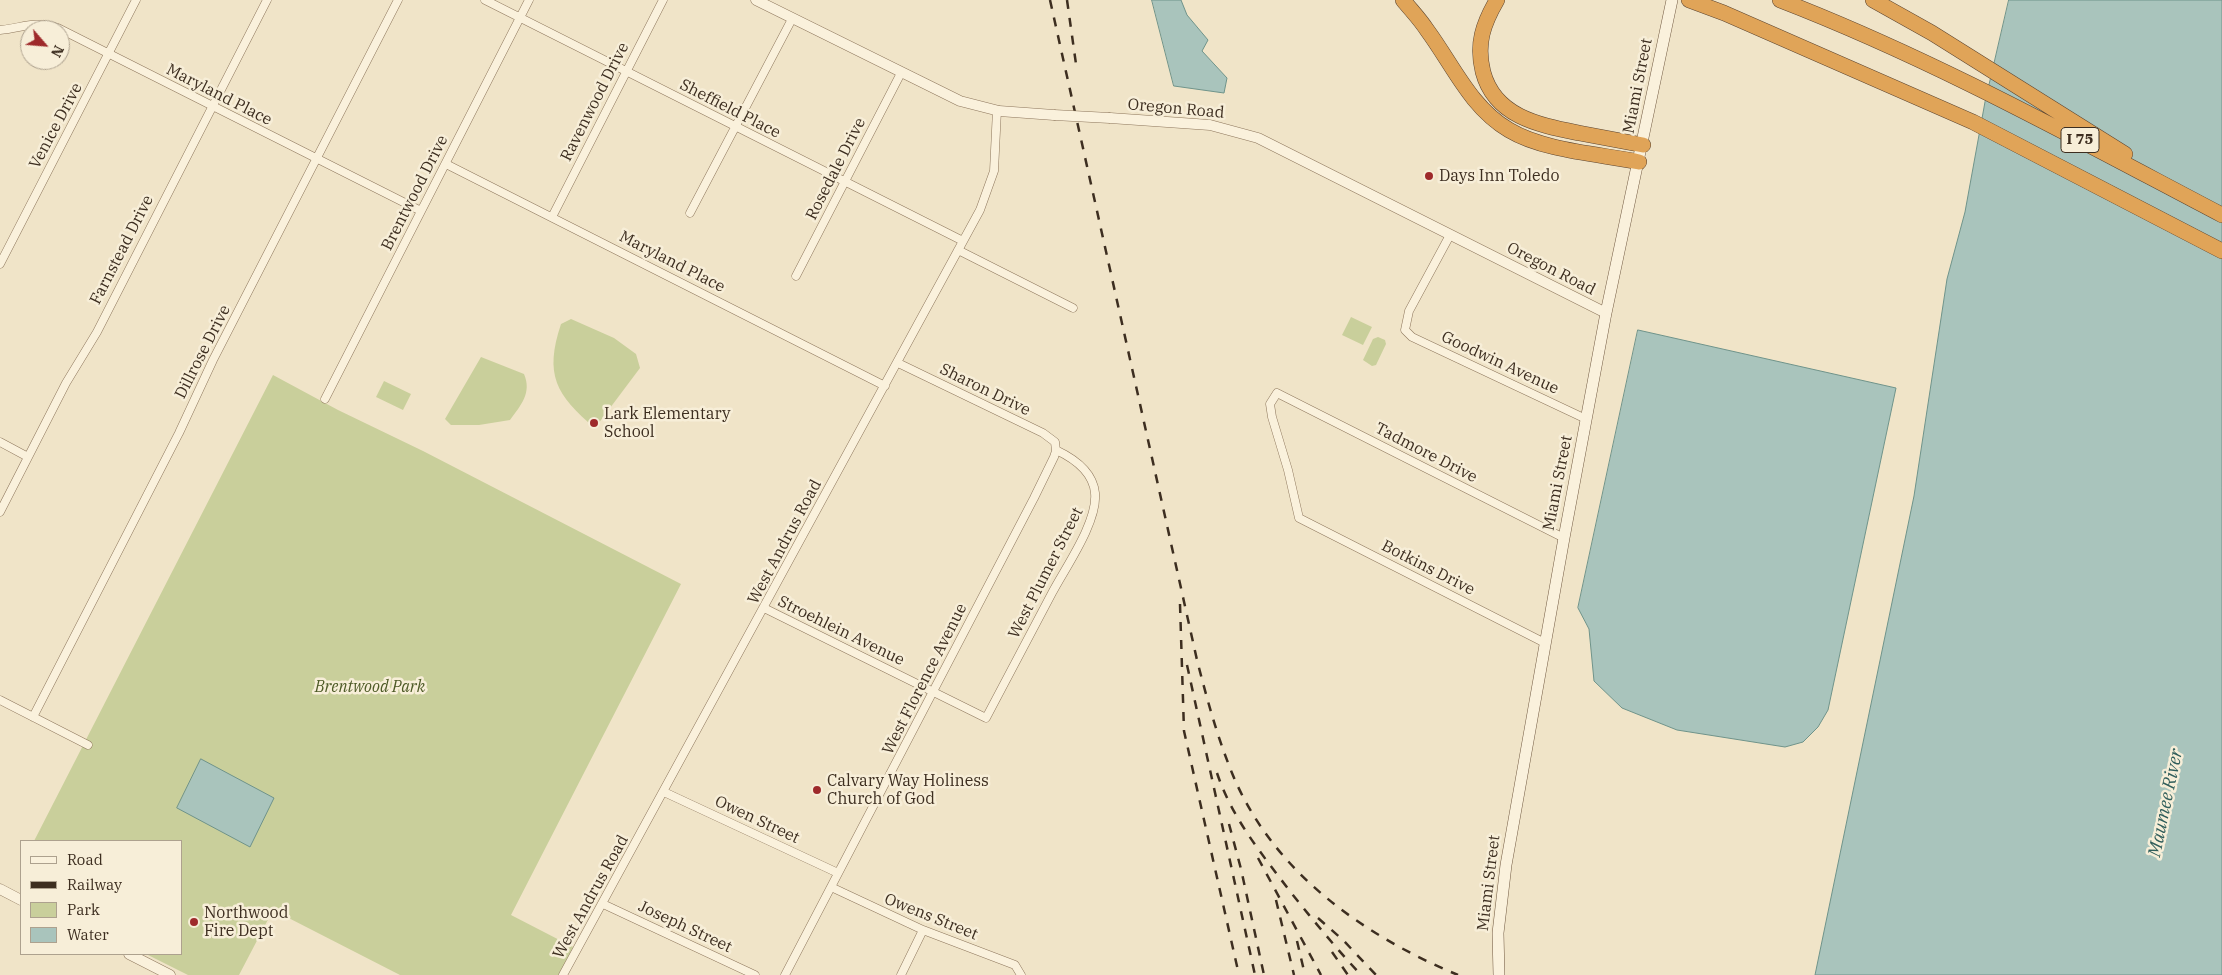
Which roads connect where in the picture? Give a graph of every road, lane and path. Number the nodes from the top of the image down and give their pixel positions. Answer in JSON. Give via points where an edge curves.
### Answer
{"nodes":[{"id":1,"x":136,"y":0,"type":"edge"},
{"id":2,"x":267,"y":0,"type":"edge"},
{"id":3,"x":398,"y":0,"type":"edge"},
{"id":4,"x":485,"y":0,"type":"edge"},
{"id":5,"x":529,"y":0,"type":"edge"},
{"id":6,"x":663,"y":0,"type":"edge"},
{"id":7,"x":756,"y":0,"type":"edge"},
{"id":8,"x":1403,"y":0,"type":"edge"},
{"id":9,"x":1497,"y":0,"type":"edge"},
{"id":10,"x":1672,"y":0,"type":"edge"},
{"id":11,"x":1689,"y":0,"type":"edge"},
{"id":12,"x":1780,"y":0,"type":"edge"},
{"id":13,"x":1873,"y":0,"type":"edge"},
{"id":14,"x":520,"y":18,"type":"junction"},
{"id":15,"x":792,"y":19,"type":"junction"},
{"id":16,"x":0,"y":30,"type":"edge"},
{"id":17,"x":109,"y":54,"type":"junction"},
{"id":18,"x":626,"y":71,"type":"junction"},
{"id":19,"x":901,"y":73,"type":"junction"},
{"id":20,"x":211,"y":106,"type":"junction"},
{"id":21,"x":997,"y":110,"type":"junction"},
{"id":22,"x":736,"y":127,"type":"junction"},
{"id":23,"x":1643,"y":145,"type":"junction"},
{"id":24,"x":316,"y":159,"type":"junction"},
{"id":25,"x":1639,"y":162,"type":"junction"},
{"id":26,"x":446,"y":164,"type":"junction"},
{"id":27,"x":845,"y":182,"type":"junction"},
{"id":28,"x":421,"y":211,"type":"junction"},
{"id":29,"x":690,"y":213,"type":"dead end"},
{"id":30,"x":2222,"y":215,"type":"edge"},
{"id":31,"x":552,"y":217,"type":"junction"},
{"id":32,"x":1450,"y":235,"type":"junction"},
{"id":33,"x":963,"y":241,"type":"junction"},
{"id":34,"x":958,"y":250,"type":"junction"},
{"id":35,"x":2222,"y":251,"type":"edge"},
{"id":36,"x":0,"y":264,"type":"edge"},
{"id":37,"x":796,"y":276,"type":"dead end"},
{"id":38,"x":1073,"y":308,"type":"dead end"},
{"id":39,"x":1606,"y":313,"type":"junction"},
{"id":40,"x":898,"y":363,"type":"junction"},
{"id":41,"x":885,"y":386,"type":"junction"},
{"id":42,"x":1277,"y":393,"type":"joint"},
{"id":43,"x":325,"y":398,"type":"dead end"},
{"id":44,"x":1586,"y":420,"type":"junction"},
{"id":45,"x":0,"y":442,"type":"edge"},
{"id":46,"x":1056,"y":448,"type":"junction"},
{"id":47,"x":28,"y":457,"type":"junction"},
{"id":48,"x":0,"y":512,"type":"edge"},
{"id":49,"x":1564,"y":538,"type":"junction"},
{"id":50,"x":764,"y":608,"type":"junction"},
{"id":51,"x":1545,"y":643,"type":"junction"},
{"id":52,"x":933,"y":692,"type":"junction"},
{"id":53,"x":0,"y":700,"type":"edge"},
{"id":54,"x":33,"y":717,"type":"junction"},
{"id":55,"x":986,"y":718,"type":"joint"},
{"id":56,"x":88,"y":745,"type":"dead end"},
{"id":57,"x":664,"y":792,"type":"junction"},
{"id":58,"x":838,"y":873,"type":"junction"},
{"id":59,"x":831,"y":887,"type":"junction"},
{"id":60,"x":0,"y":889,"type":"edge"},
{"id":61,"x":20,"y":899,"type":"edge"},
{"id":62,"x":603,"y":904,"type":"junction"},
{"id":63,"x":923,"y":930,"type":"junction"},
{"id":64,"x":131,"y":955,"type":"edge"},
{"id":65,"x":1021,"y":973,"type":"edge"},
{"id":66,"x":170,"y":975,"type":"edge"},
{"id":67,"x":563,"y":975,"type":"edge"},
{"id":68,"x":755,"y":975,"type":"edge"},
{"id":69,"x":785,"y":975,"type":"edge"},
{"id":70,"x":901,"y":975,"type":"edge"},
{"id":71,"x":1499,"y":975,"type":"edge"}],
"edges":[{"from":1,"to":17,"type":"street","name":"Venice Drive"},
{"from":2,"to":20,"type":"street","name":"Farnstead Drive"},
{"from":3,"to":24,"type":"street","name":"Dillrose Drive"},
{"from":4,"to":14,"type":"street","name":"Sheffield Place"},
{"from":5,"to":14,"type":"street","name":"Brentwood Drive"},
{"from":6,"to":18,"type":"street","name":"Ravenwood Drive"},
{"from":7,"to":15,"type":"street","name":"Oregon Road"},
{"from":8,"to":25,"type":"highway","via":[[1481,109],[1509,130],[1540,142]]},
{"from":9,"to":23,"type":"highway","via":[[1485,20],[1480,37],[1480,58],[1486,81],[1496,100],[1522,118],[1542,125]]},
{"from":10,"to":23,"type":"main road","name":"Miami Street"},
{"from":11,"to":35,"type":"highway","number":"I 75","via":[[1914,94]]},
{"from":12,"to":30,"type":"highway","name":"I 75","number":"I 75","via":[[1820,15],[1992,94]]},
{"from":13,"to":30,"type":"highway"},
{"from":14,"to":18,"type":"street","name":"Sheffield Place"},
{"from":14,"to":26,"type":"street","name":"Brentwood Drive"},
{"from":15,"to":19,"type":"street","name":"Oregon Road"},
{"from":15,"to":22,"type":"street"},
{"from":16,"to":17,"type":"street","name":"Maryland Place","via":[[29,23],[44,24]]},
{"from":17,"to":20,"type":"street","name":"Maryland Place"},
{"from":17,"to":36,"type":"street","name":"Venice Drive"},
{"from":18,"to":22,"type":"street","name":"Sheffield Place"},
{"from":18,"to":31,"type":"street","name":"Ravenwood Drive"},
{"from":19,"to":21,"type":"street","name":"Oregon Road","via":[[960,101]]},
{"from":19,"to":27,"type":"street","name":"Rosedale Drive"},
{"from":20,"to":24,"type":"street","name":"Maryland Place"},
{"from":20,"to":47,"type":"street","name":"Farnstead Drive","via":[[97,332]]},
{"from":21,"to":32,"type":"street","name":"Oregon Road","bridge":true,"via":[[1210,125],[1249,134]]},
{"from":21,"to":33,"type":"street","name":"West Andrus Road","via":[[996,153],[991,181]]},
{"from":22,"to":27,"type":"street","name":"Sheffield Place"},
{"from":22,"to":29,"type":"street"},
{"from":23,"to":25,"type":"main road","name":"Miami Street"},
{"from":24,"to":28,"type":"street","name":"Maryland Place"},
{"from":24,"to":54,"type":"street","name":"Dillrose Drive"},
{"from":25,"to":39,"type":"main road","name":"Miami Street"},
{"from":26,"to":28,"type":"street","name":"Brentwood Drive"},
{"from":26,"to":31,"type":"street","name":"Maryland Place"},
{"from":27,"to":33,"type":"street","name":"Sheffield Place"},
{"from":27,"to":37,"type":"street","name":"Rosedale Drive"},
{"from":28,"to":43,"type":"street","name":"Brentwood Drive"},
{"from":31,"to":41,"type":"street","name":"Maryland Place"},
{"from":32,"to":39,"type":"street","name":"Oregon Road"},
{"from":32,"to":44,"type":"street","name":"Goodwin Avenue","via":[[1410,311],[1404,330],[1412,337]]},
{"from":33,"to":34,"type":"street","name":"West Andrus Road"},
{"from":34,"to":38,"type":"street"},
{"from":34,"to":40,"type":"street","name":"West Andrus Road"},
{"from":39,"to":44,"type":"main road","name":"Miami Street"},
{"from":40,"to":41,"type":"street","name":"West Andrus Road"},
{"from":40,"to":46,"type":"street","name":"Sharon Drive","via":[[1043,433],[1051,438]]},
{"from":41,"to":50,"type":"street","name":"West Andrus Road"},
{"from":42,"to":49,"type":"street","name":"Tadmore Drive"},
{"from":42,"to":51,"type":"street","name":"Botkins Drive","via":[[1270,404],[1272,417],[1299,518]]},
{"from":44,"to":49,"type":"main road","name":"Miami Street"},
{"from":45,"to":47,"type":"street"},
{"from":46,"to":52,"type":"street","name":"West Florence Avenue","via":[[1038,490]]},
{"from":46,"to":55,"type":"street","name":"West Plumer Street","via":[[1072,458],[1087,474],[1095,490],[1094,506],[1078,545]]},
{"from":47,"to":48,"type":"street","name":"Farnstead Drive"},
{"from":49,"to":51,"type":"main road","name":"Miami Street"},
{"from":50,"to":52,"type":"street","name":"Stroehlein Avenue"},
{"from":50,"to":57,"type":"street","name":"West Andrus Road"},
{"from":51,"to":71,"type":"main road","name":"Miami Street","via":[[1506,865],[1498,933]]},
{"from":52,"to":55,"type":"street","name":"Stroehlein Avenue"},
{"from":52,"to":58,"type":"street","name":"West Florence Avenue"},
{"from":53,"to":54,"type":"street"},
{"from":54,"to":56,"type":"street"},
{"from":57,"to":58,"type":"street","name":"Owen Street"},
{"from":57,"to":62,"type":"street","name":"West Andrus Road"},
{"from":58,"to":59,"type":"street","name":"West Florence Avenue"},
{"from":59,"to":63,"type":"street","name":"Owens Street"},
{"from":59,"to":69,"type":"street","name":"West Florence Avenue"},
{"from":60,"to":61,"type":"street"},
{"from":62,"to":67,"type":"street","name":"West Andrus Road"},
{"from":62,"to":68,"type":"street","name":"Joseph Street"},
{"from":63,"to":65,"type":"street","name":"Owens Street","via":[[1012,964]]},
{"from":63,"to":70,"type":"street"},
{"from":64,"to":66,"type":"street"}]}
